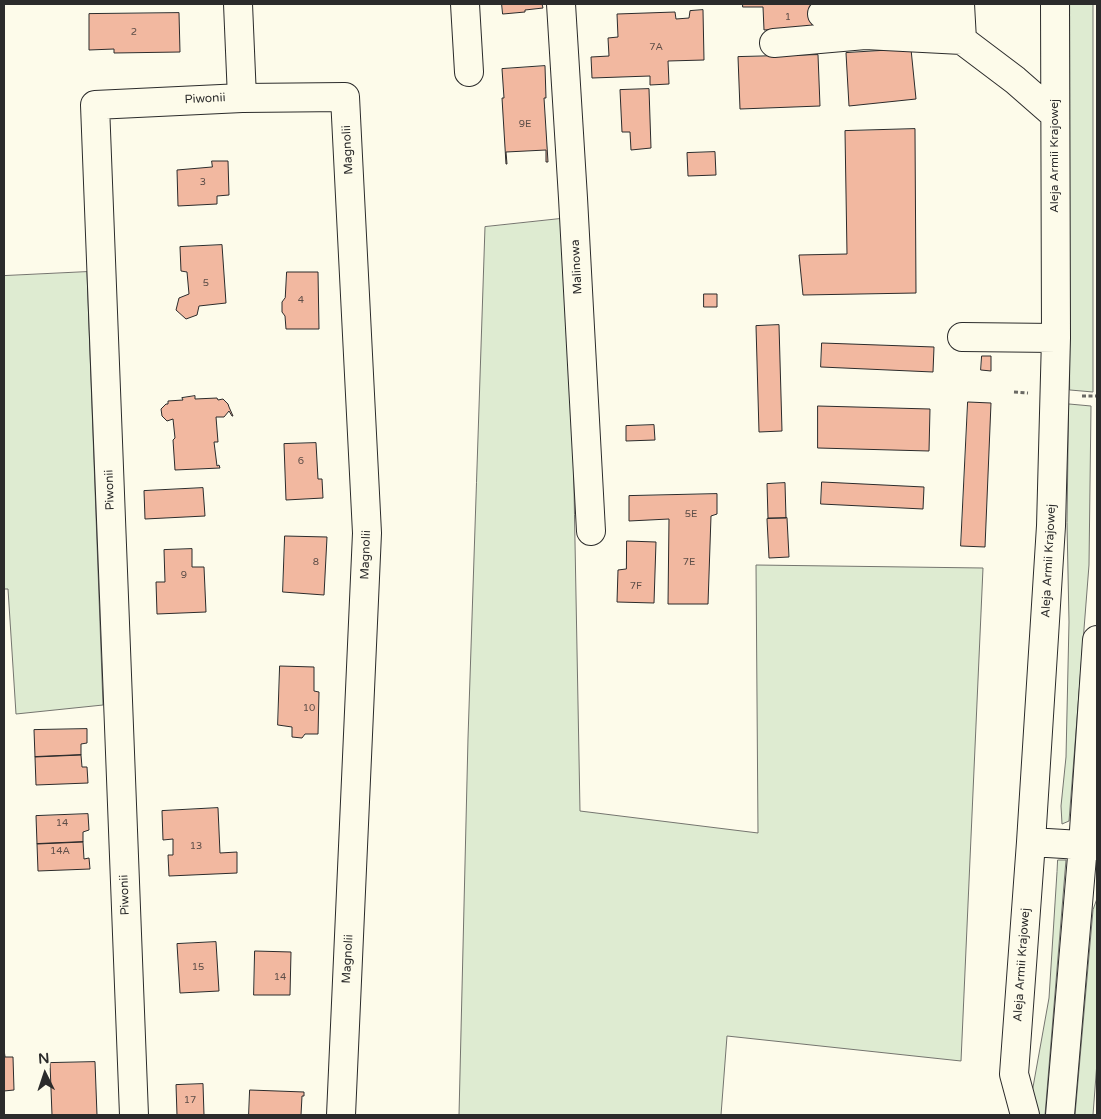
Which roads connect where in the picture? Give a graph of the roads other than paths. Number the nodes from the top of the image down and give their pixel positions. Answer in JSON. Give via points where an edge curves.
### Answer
{"nodes":[{"id":1,"x":238,"y":4,"type":"edge"},
{"id":2,"x":465,"y":4,"type":"edge"},
{"id":3,"x":561,"y":4,"type":"edge"},
{"id":4,"x":1055,"y":4,"type":"edge"},
{"id":5,"x":822,"y":14,"type":"dead end"},
{"id":6,"x":961,"y":19,"type":"edge"},
{"id":7,"x":774,"y":43,"type":"dead end"},
{"id":8,"x":468,"y":72,"type":"dead end"},
{"id":9,"x":242,"y":98,"type":"junction"},
{"id":10,"x":1055,"y":114,"type":"junction"},
{"id":11,"x":962,"y":337,"type":"dead end"},
{"id":12,"x":1056,"y":338,"type":"junction"},
{"id":13,"x":591,"y":531,"type":"dead end"},
{"id":14,"x":1097,"y":640,"type":"edge"},
{"id":15,"x":1031,"y":842,"type":"junction"},
{"id":16,"x":1090,"y":846,"type":"edge"},
{"id":17,"x":134,"y":1115,"type":"edge"},
{"id":18,"x":341,"y":1115,"type":"edge"},
{"id":19,"x":1024,"y":1115,"type":"edge"},
{"id":20,"x":1060,"y":1115,"type":"edge"}],
"edges":[{"from":1,"to":9,"type":"street","name":"Piwonii"},
{"from":2,"to":8,"type":"street"},
{"from":3,"to":13,"type":"street","name":"Malinowa"},
{"from":4,"to":10,"type":"street","name":"Aleja Armii Krajowej"},
{"from":5,"to":6,"type":"street","via":[[922,12]]},
{"from":6,"to":7,"type":"street","via":[[865,35]]},
{"from":6,"to":10,"type":"street","via":[[1014,80]]},
{"from":9,"to":17,"type":"street","name":"Piwonii","via":[[95,105]]},
{"from":9,"to":18,"type":"street","name":"Magnolii","via":[[345,98],[367,533]]},
{"from":10,"to":12,"type":"street","name":"Aleja Armii Krajowej"},
{"from":11,"to":12,"type":"street"},
{"from":12,"to":15,"type":"street","name":"Aleja Armii Krajowej","via":[[1050,544]]},
{"from":14,"to":16,"type":"street"},
{"from":15,"to":16,"type":"street"},
{"from":15,"to":19,"type":"street","name":"Aleja Armii Krajowej","via":[[1014,1074]]},
{"from":16,"to":20,"type":"street"}]}
